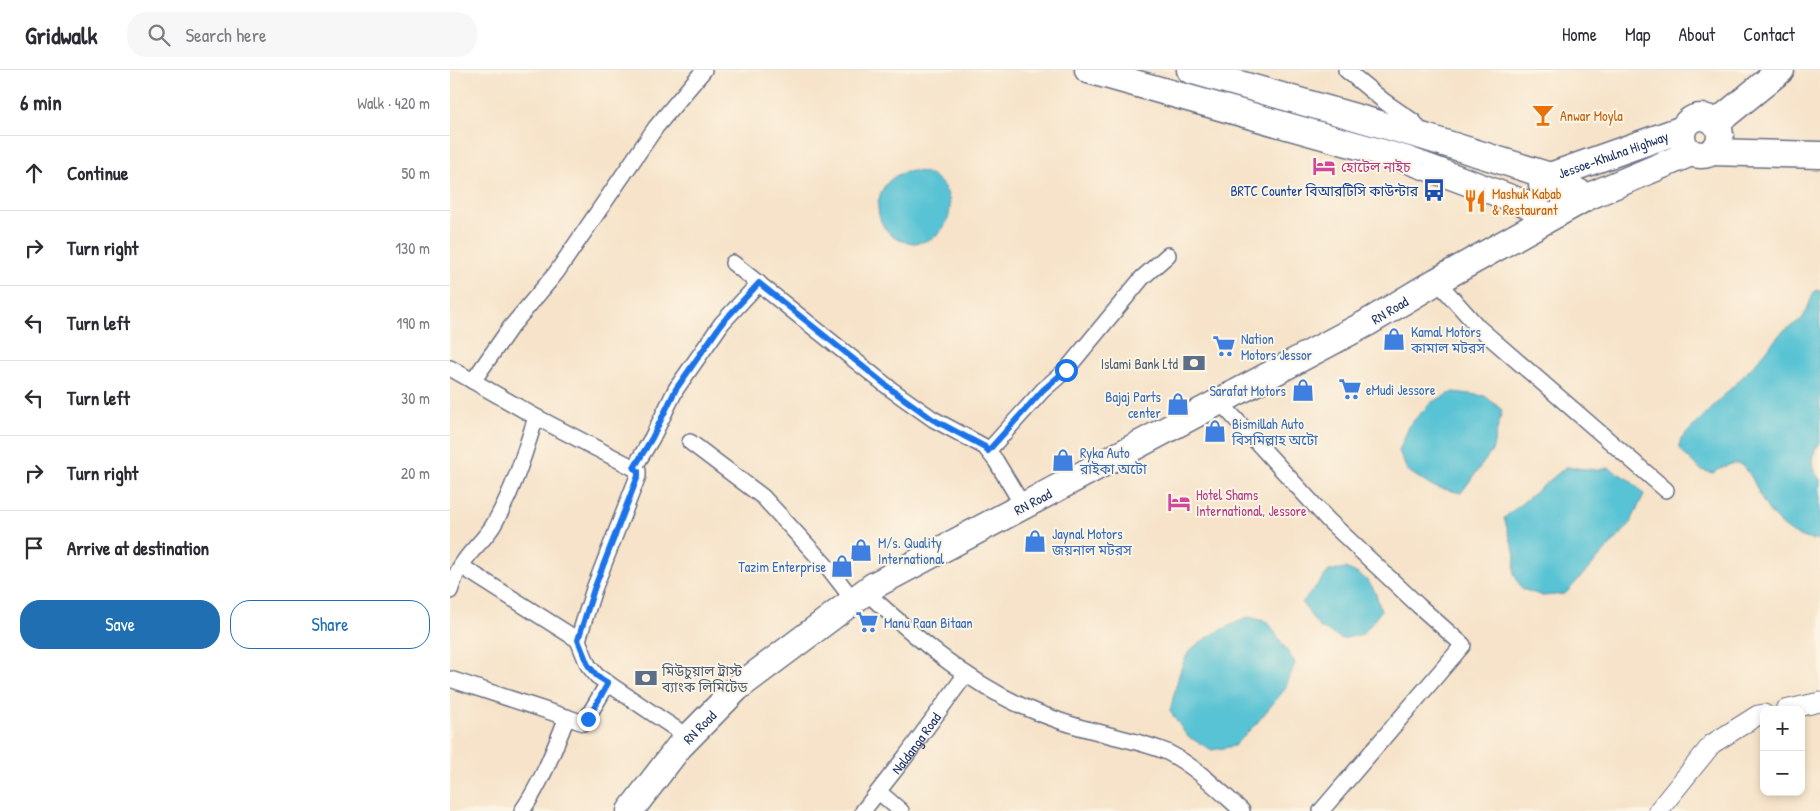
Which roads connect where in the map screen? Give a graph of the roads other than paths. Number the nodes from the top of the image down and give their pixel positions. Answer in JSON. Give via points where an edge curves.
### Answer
{"nodes":[{"id":1,"x":704,"y":70,"type":"edge"},
{"id":2,"x":1088,"y":70,"type":"edge"},
{"id":3,"x":1190,"y":70,"type":"edge"},
{"id":4,"x":1346,"y":70,"type":"edge"},
{"id":5,"x":1781,"y":70,"type":"edge"},
{"id":6,"x":1820,"y":136,"type":"edge"},
{"id":7,"x":1425,"y":137,"type":"junction"},
{"id":8,"x":1704,"y":138,"type":"junction"},
{"id":9,"x":1820,"y":154,"type":"edge"},
{"id":10,"x":1550,"y":176,"type":"junction"},
{"id":11,"x":1586,"y":197,"type":"junction"},
{"id":12,"x":1524,"y":203,"type":"junction"},
{"id":13,"x":1550,"y":218,"type":"junction"},
{"id":14,"x":1168,"y":255,"type":"dead end"},
{"id":15,"x":1483,"y":256,"type":"junction"},
{"id":16,"x":733,"y":263,"type":"dead end"},
{"id":17,"x":1437,"y":281,"type":"junction"},
{"id":18,"x":759,"y":283,"type":"junction"},
{"id":19,"x":450,"y":368,"type":"edge"},
{"id":20,"x":473,"y":381,"type":"junction"},
{"id":21,"x":1220,"y":402,"type":"junction"},
{"id":22,"x":536,"y":417,"type":"junction"},
{"id":23,"x":690,"y":442,"type":"dead end"},
{"id":24,"x":988,"y":451,"type":"junction"},
{"id":25,"x":634,"y":468,"type":"junction"},
{"id":26,"x":1666,"y":490,"type":"dead end"},
{"id":27,"x":1023,"y":506,"type":"junction"},
{"id":28,"x":461,"y":566,"type":"junction"},
{"id":29,"x":450,"y":591,"type":"edge"},
{"id":30,"x":860,"y":596,"type":"junction"},
{"id":31,"x":578,"y":640,"type":"junction"},
{"id":32,"x":966,"y":674,"type":"junction"},
{"id":33,"x":450,"y":679,"type":"edge"},
{"id":34,"x":608,"y":683,"type":"junction"},
{"id":35,"x":1820,"y":702,"type":"edge"},
{"id":36,"x":1802,"y":706,"type":"edge"},
{"id":37,"x":1760,"y":715,"type":"edge"},
{"id":38,"x":566,"y":717,"type":"junction"},
{"id":39,"x":688,"y":737,"type":"junction"},
{"id":40,"x":879,"y":792,"type":"junction"},
{"id":41,"x":522,"y":811,"type":"edge"},
{"id":42,"x":630,"y":811,"type":"edge"},
{"id":43,"x":863,"y":811,"type":"edge"},
{"id":44,"x":901,"y":811,"type":"edge"},
{"id":45,"x":1242,"y":811,"type":"edge"},
{"id":46,"x":1321,"y":811,"type":"edge"},
{"id":47,"x":1658,"y":811,"type":"edge"}],
"edges":[{"from":1,"to":20,"type":"street","via":[[656,127],[556,273],[510,328]]},
{"from":2,"to":12,"type":"highway","via":[[1405,159]]},
{"from":3,"to":7,"type":"highway"},
{"from":4,"to":7,"type":"street","via":[[1414,122]]},
{"from":5,"to":8,"type":"highway"},
{"from":6,"to":8,"type":"highway","name":"Jessoe-Khulna Highway"},
{"from":7,"to":10,"type":"highway"},
{"from":8,"to":9,"type":"highway","name":"Jessoe-Khulna Highway"},
{"from":8,"to":10,"type":"highway","name":"Jessoe-Khulna Highway"},
{"from":8,"to":11,"type":"highway","name":"Jessoe-Khulna Highway"},
{"from":10,"to":11,"type":"highway"},
{"from":10,"to":12,"type":"highway","name":"Jessoe-Khulna Highway"},
{"from":11,"to":13,"type":"highway","name":"Jessoe-Khulna Highway"},
{"from":12,"to":13,"type":"highway"},
{"from":12,"to":15,"type":"highway","name":"RN Road"},
{"from":13,"to":15,"type":"highway","name":"RN Road"},
{"from":14,"to":24,"type":"street","via":[[1142,278],[1066,370],[1043,390]]},
{"from":15,"to":17,"type":"highway","name":"RN Road"},
{"from":16,"to":18,"type":"street"},
{"from":17,"to":21,"type":"highway","name":"RN Road","via":[[1367,323]]},
{"from":17,"to":26,"type":"street","via":[[1478,327]]},
{"from":18,"to":24,"type":"street","via":[[892,390],[932,419]]},
{"from":18,"to":25,"type":"street","via":[[722,323],[676,389]]},
{"from":19,"to":20,"type":"street"},
{"from":20,"to":22,"type":"street"},
{"from":21,"to":27,"type":"highway","name":"RN Road"},
{"from":21,"to":46,"type":"street","via":[[1328,520],[1463,645]]},
{"from":22,"to":25,"type":"street"},
{"from":22,"to":28,"type":"street","via":[[518,477],[486,537]]},
{"from":23,"to":30,"type":"street","via":[[764,497],[824,564]]},
{"from":24,"to":27,"type":"street"},
{"from":25,"to":31,"type":"street","via":[[638,476]]},
{"from":27,"to":30,"type":"highway","name":"RN Road"},
{"from":28,"to":29,"type":"street"},
{"from":28,"to":31,"type":"street"},
{"from":30,"to":32,"type":"street"},
{"from":30,"to":39,"type":"highway","name":"RN Road","via":[[737,688]]},
{"from":31,"to":34,"type":"street","via":[[588,665]]},
{"from":32,"to":40,"type":"street","name":"Naldanga Road"},
{"from":32,"to":45,"type":"street","via":[[1020,705],[1064,723],[1142,742],[1169,753],[1197,771]]},
{"from":33,"to":38,"type":"street"},
{"from":34,"to":38,"type":"street","via":[[584,723]]},
{"from":34,"to":39,"type":"street"},
{"from":35,"to":36,"type":"street"},
{"from":37,"to":47,"type":"street","via":[[1712,744]]},
{"from":38,"to":41,"type":"street","via":[[550,760]]},
{"from":39,"to":42,"type":"highway","name":"RN Road"},
{"from":40,"to":43,"type":"street","name":"Naldanga Road"},
{"from":40,"to":44,"type":"street"}]}
